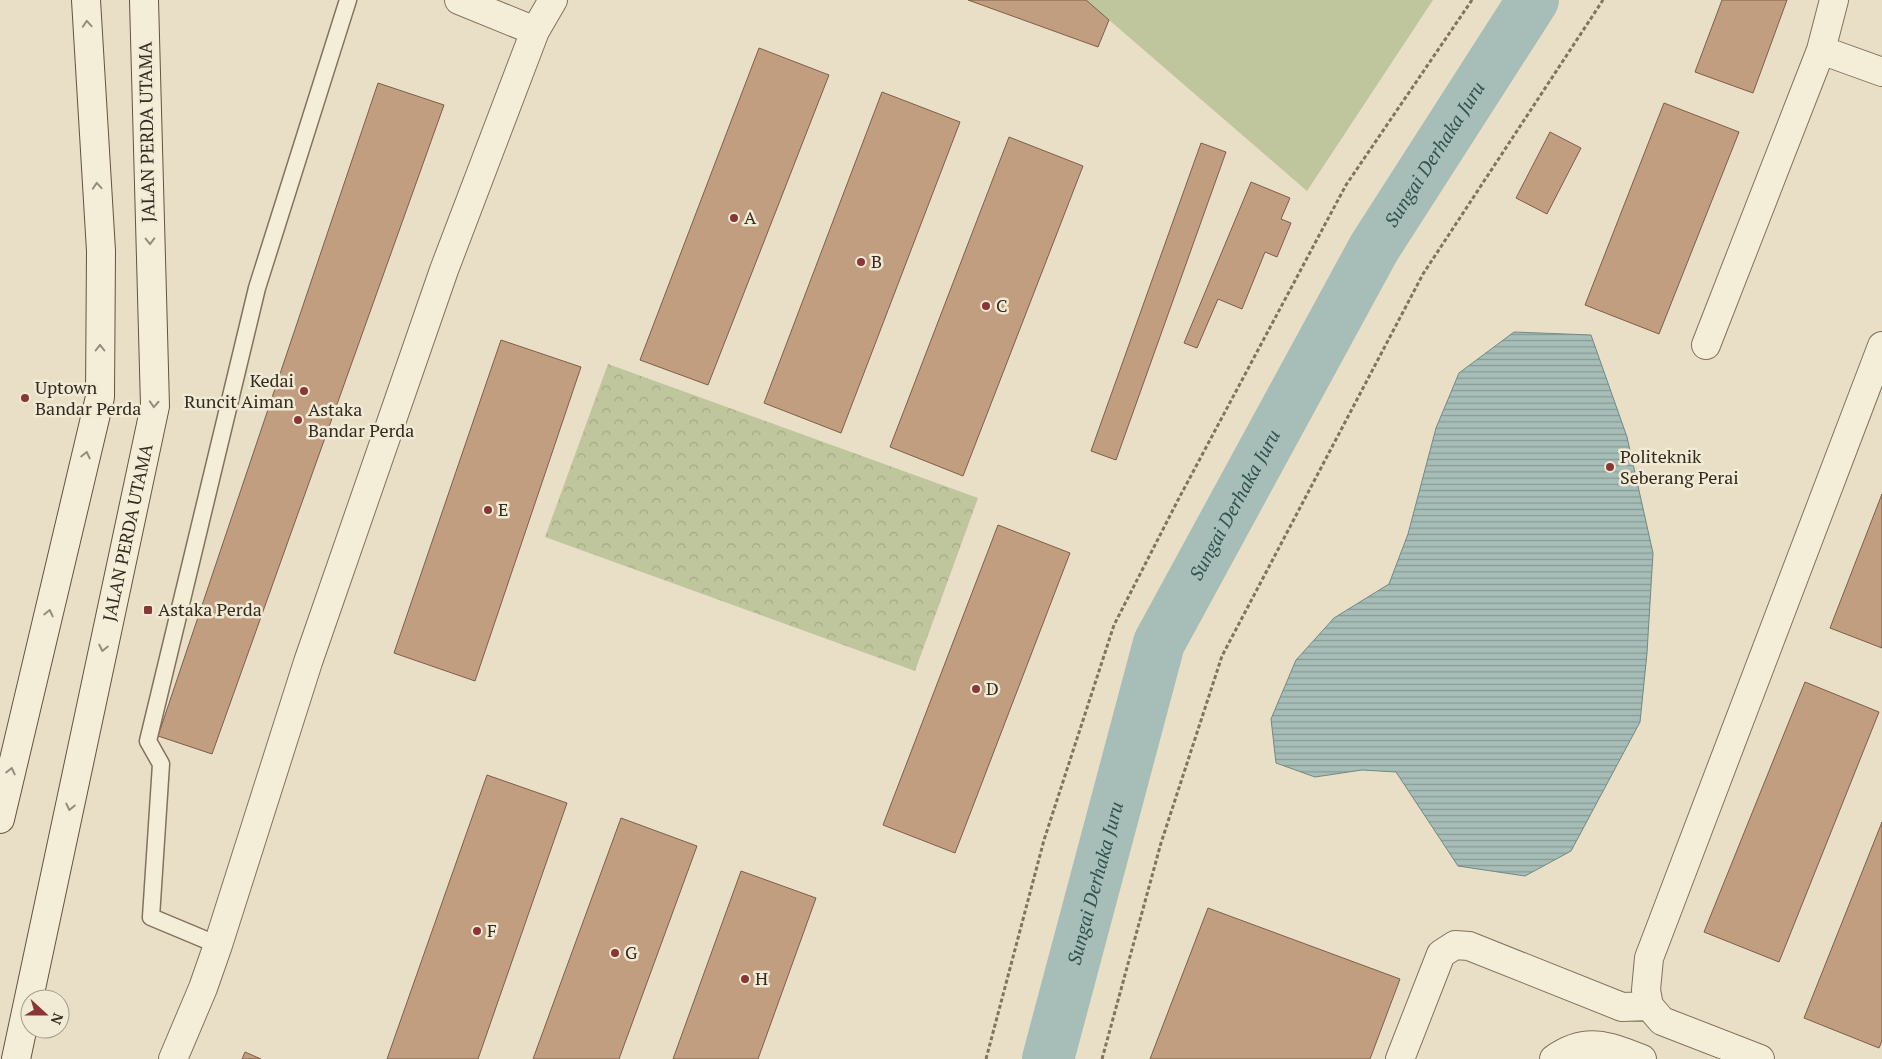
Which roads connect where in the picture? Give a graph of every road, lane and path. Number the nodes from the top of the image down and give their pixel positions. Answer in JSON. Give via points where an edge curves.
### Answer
{"nodes":[{"id":1,"x":86,"y":0,"type":"edge"},
{"id":2,"x":144,"y":0,"type":"edge"},
{"id":3,"x":348,"y":0,"type":"edge"},
{"id":4,"x":459,"y":0,"type":"edge"},
{"id":5,"x":553,"y":0,"type":"edge"},
{"id":6,"x":1472,"y":0,"type":"edge"},
{"id":7,"x":1603,"y":0,"type":"edge"},
{"id":8,"x":1834,"y":0,"type":"edge"},
{"id":9,"x":535,"y":31,"type":"junction"},
{"id":10,"x":1821,"y":50,"type":"junction"},
{"id":11,"x":1882,"y":72,"type":"edge"},
{"id":12,"x":1706,"y":345,"type":"dead end"},
{"id":13,"x":1882,"y":346,"type":"edge"},
{"id":14,"x":0,"y":819,"type":"edge"},
{"id":15,"x":218,"y":945,"type":"junction"},
{"id":16,"x":1649,"y":1006,"type":"junction"},
{"id":17,"x":16,"y":1059,"type":"edge"},
{"id":18,"x":173,"y":1059,"type":"edge"},
{"id":19,"x":986,"y":1059,"type":"edge"},
{"id":20,"x":1102,"y":1059,"type":"edge"},
{"id":21,"x":1400,"y":1059,"type":"edge"},
{"id":22,"x":1554,"y":1059,"type":"edge"},
{"id":23,"x":1642,"y":1059,"type":"edge"},
{"id":24,"x":1760,"y":1059,"type":"edge"}],
"edges":[{"from":14,"to":1,"type":"street","one_way":true,"via":[[100,397],[101,250]]},
{"from":2,"to":17,"type":"street","name":"JALAN PERDA UTAMA","one_way":true,"via":[[155,406]]},
{"from":3,"to":15,"type":"lane","via":[[257,288],[148,741],[161,764],[151,917]]},
{"from":4,"to":9,"type":"street"},
{"from":5,"to":9,"type":"street"},
{"from":6,"to":19,"type":"path","via":[[1346,185],[1114,625],[1044,840]]},
{"from":7,"to":20,"type":"path","via":[[1423,274],[1222,656],[1161,843]]},
{"from":8,"to":10,"type":"street"},
{"from":9,"to":15,"type":"street","via":[[444,270],[311,653]]},
{"from":10,"to":11,"type":"street"},
{"from":10,"to":12,"type":"street"},
{"from":13,"to":16,"type":"street","via":[[1649,958],[1646,990]]},
{"from":15,"to":18,"type":"street"},
{"from":16,"to":21,"type":"street","via":[[1622,1007],[1469,946],[1455,945],[1441,954]]},
{"from":16,"to":24,"type":"street","via":[[1662,1021]]},
{"from":22,"to":23,"type":"street","via":[[1567,1050],[1591,1045],[1613,1047]]}]}
